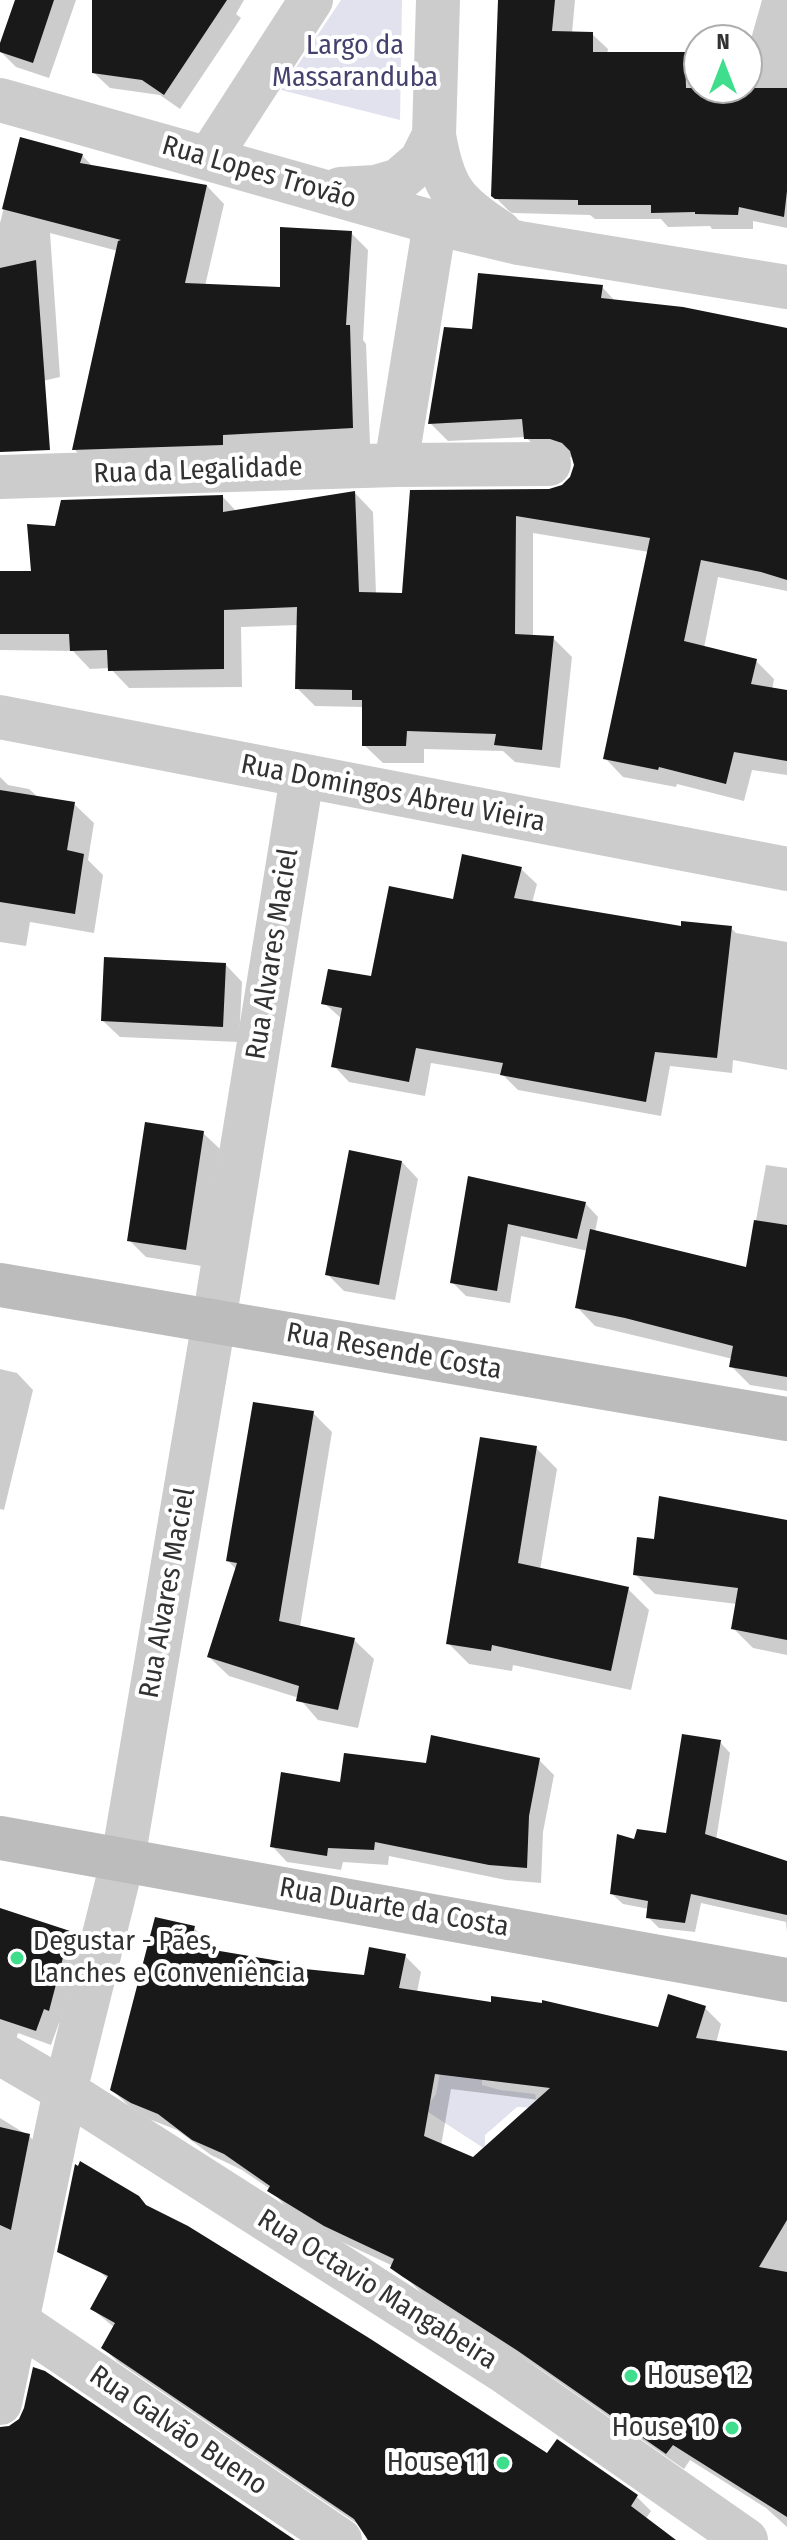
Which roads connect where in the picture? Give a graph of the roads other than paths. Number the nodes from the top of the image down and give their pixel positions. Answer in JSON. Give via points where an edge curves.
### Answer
{"nodes":[{"id":1,"x":311,"y":0,"type":"edge"},
{"id":2,"x":438,"y":0,"type":"edge"},
{"id":3,"x":0,"y":100,"type":"edge"},
{"id":4,"x":434,"y":135,"type":"junction"},
{"id":5,"x":209,"y":158,"type":"junction"},
{"id":6,"x":321,"y":190,"type":"junction"},
{"id":7,"x":435,"y":223,"type":"junction"},
{"id":8,"x":519,"y":243,"type":"junction"},
{"id":9,"x":787,"y":287,"type":"edge"},
{"id":10,"x":549,"y":464,"type":"dead end"},
{"id":11,"x":396,"y":465,"type":"junction"},
{"id":12,"x":0,"y":477,"type":"edge"},
{"id":13,"x":0,"y":717,"type":"edge"},
{"id":14,"x":302,"y":777,"type":"junction"},
{"id":15,"x":787,"y":869,"type":"edge"},
{"id":16,"x":0,"y":1285,"type":"edge"},
{"id":17,"x":214,"y":1321,"type":"junction"},
{"id":18,"x":787,"y":1419,"type":"edge"},
{"id":19,"x":0,"y":1838,"type":"edge"},
{"id":20,"x":123,"y":1859,"type":"junction"},
{"id":21,"x":787,"y":1980,"type":"edge"},
{"id":22,"x":0,"y":2053,"type":"edge"},
{"id":23,"x":65,"y":2091,"type":"junction"},
{"id":24,"x":16,"y":2321,"type":"junction"},
{"id":25,"x":0,"y":2403,"type":"edge"},
{"id":26,"x":340,"y":2540,"type":"edge"},
{"id":27,"x":746,"y":2540,"type":"edge"}],
"edges":[{"from":1,"to":5,"type":"street"},
{"from":2,"to":4,"type":"street"},
{"from":3,"to":5,"type":"street","name":"Rua Lopes Trovão"},
{"from":4,"to":6,"type":"street","via":[[421,161],[399,180]]},
{"from":4,"to":8,"type":"street","name":"Rua Lopes Trovão","via":[[450,192],[474,216]]},
{"from":5,"to":6,"type":"street","name":"Rua Lopes Trovão"},
{"from":6,"to":7,"type":"street","name":"Rua Lopes Trovão"},
{"from":7,"to":8,"type":"street","name":"Rua Lopes Trovão"},
{"from":7,"to":11,"type":"street"},
{"from":8,"to":9,"type":"street","name":"Rua Lopes Trovão"},
{"from":10,"to":11,"type":"street","name":"Rua da Legalidade"},
{"from":11,"to":12,"type":"street","name":"Rua da Legalidade"},
{"from":13,"to":14,"type":"street","name":"Rua Domingos Abreu Vieira"},
{"from":14,"to":15,"type":"street","name":"Rua Domingos Abreu Vieira"},
{"from":14,"to":17,"type":"street","name":"Rua Alvares Maciel"},
{"from":16,"to":17,"type":"main road","name":"Rua Resende Costa"},
{"from":17,"to":18,"type":"main road","name":"Rua Resende Costa"},
{"from":17,"to":20,"type":"street","name":"Rua Alvares Maciel"},
{"from":19,"to":20,"type":"main road","name":"Rua Duarte da Costa"},
{"from":20,"to":21,"type":"main road","name":"Rua Duarte da Costa"},
{"from":20,"to":23,"type":"street","name":"Rua Alvares Maciel"},
{"from":22,"to":23,"type":"street","name":"Rua Octavio Mangabeira"},
{"from":23,"to":24,"type":"street","name":"Rua Alvares Maciel"},
{"from":23,"to":27,"type":"street","name":"Rua Octavio Mangabeira","via":[[505,2372]]},
{"from":24,"to":25,"type":"street","name":"Rua Alvares Maciel"},
{"from":24,"to":26,"type":"street","name":"Rua Galvão Bueno"}]}
